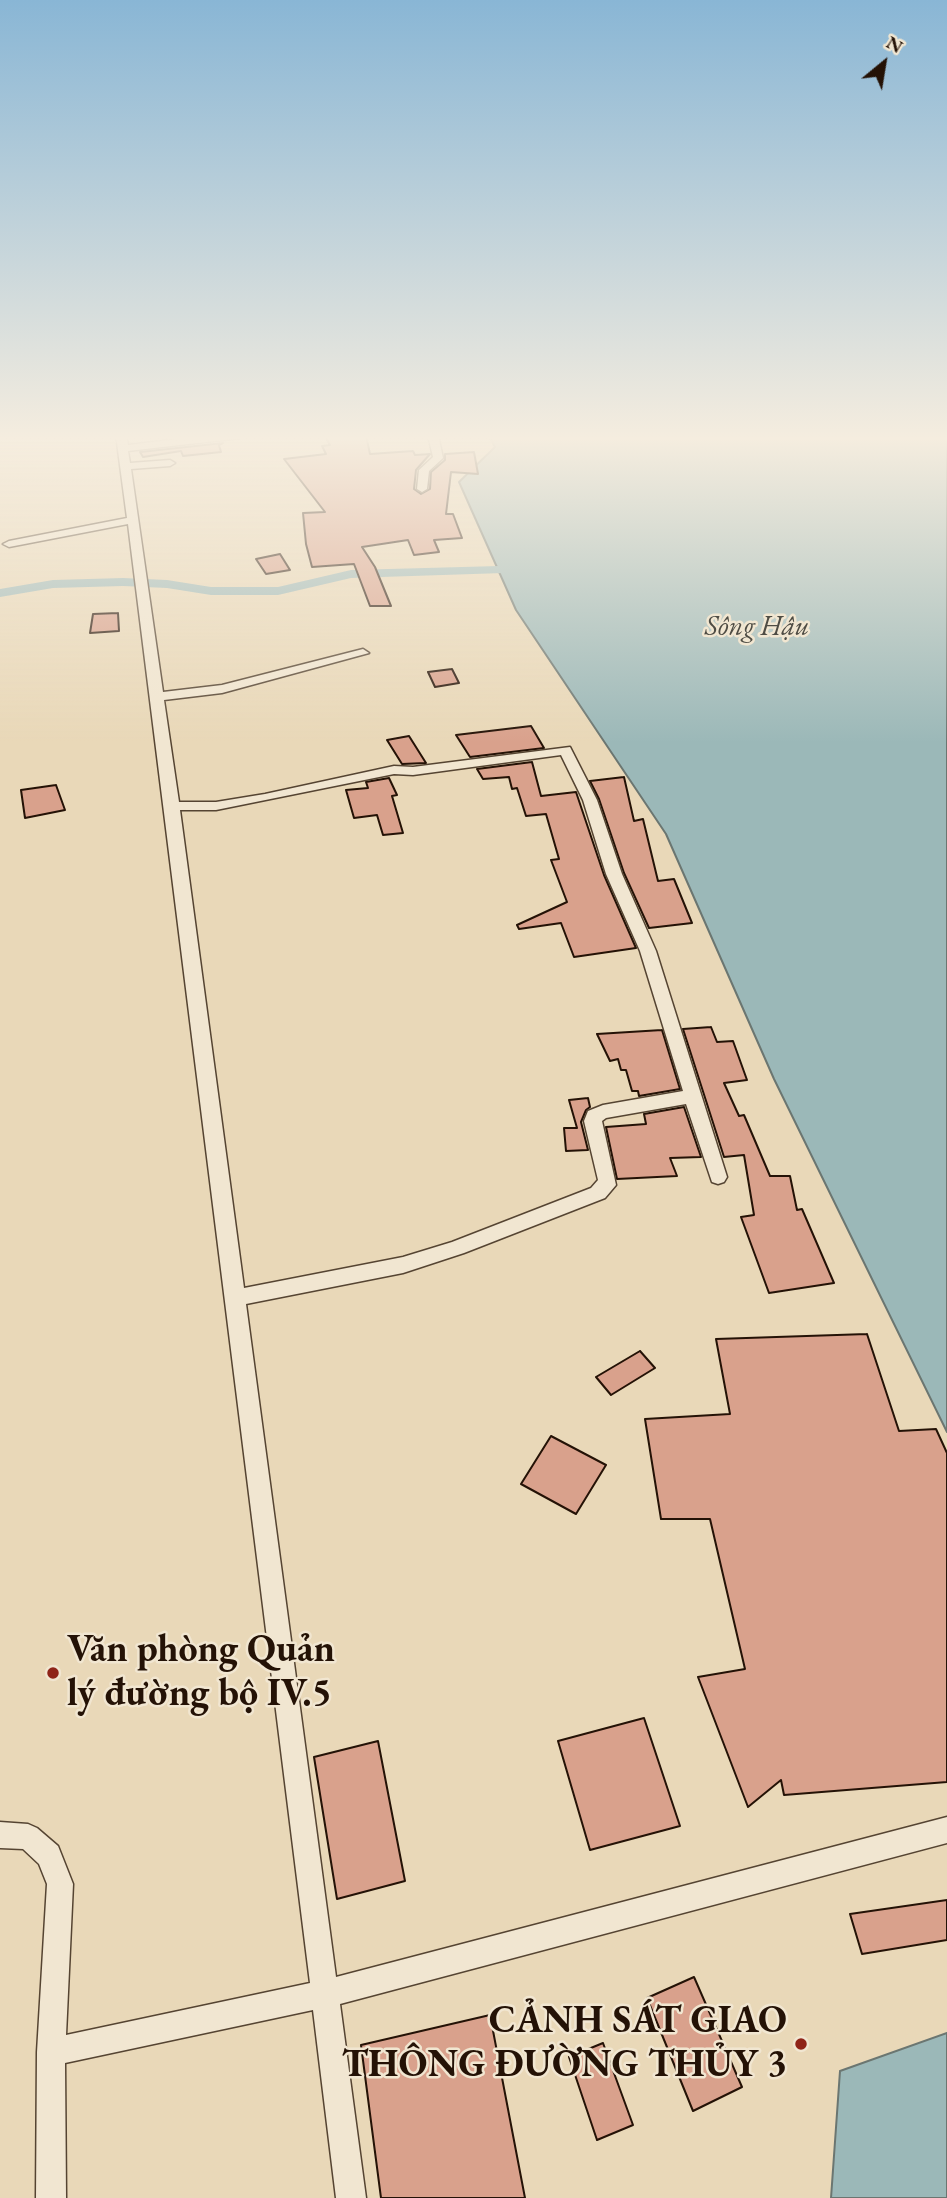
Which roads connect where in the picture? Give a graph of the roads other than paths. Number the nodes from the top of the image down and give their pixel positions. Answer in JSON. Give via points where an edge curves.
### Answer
{"nodes":[{"id":1,"x":42,"y":538,"type":"edge"},
{"id":2,"x":135,"y":538,"type":"edge"},
{"id":3,"x":4,"y":545,"type":"edge"},
{"id":4,"x":363,"y":653,"type":"dead end"},
{"id":5,"x":157,"y":697,"type":"junction"},
{"id":6,"x":172,"y":806,"type":"junction"},
{"id":7,"x":693,"y":1096,"type":"junction"},
{"id":8,"x":718,"y":1177,"type":"dead end"},
{"id":9,"x":235,"y":1298,"type":"junction"},
{"id":10,"x":947,"y":1830,"type":"edge"},
{"id":11,"x":0,"y":1835,"type":"edge"},
{"id":12,"x":324,"y":1994,"type":"junction"},
{"id":13,"x":51,"y":2052,"type":"junction"},
{"id":14,"x":51,"y":2198,"type":"edge"},
{"id":15,"x":351,"y":2198,"type":"edge"}],
"edges":[{"from":1,"to":3,"type":"street"},
{"from":2,"to":5,"type":"street"},
{"from":4,"to":5,"type":"street","via":[[222,689]]},
{"from":5,"to":6,"type":"street"},
{"from":6,"to":7,"type":"street","via":[[216,806],[394,770],[565,750],[590,800],[614,874],[648,951]]},
{"from":6,"to":9,"type":"street"},
{"from":7,"to":8,"type":"street"},
{"from":7,"to":9,"type":"street","via":[[594,1116],[608,1183],[598,1193],[404,1265]]},
{"from":9,"to":12,"type":"street"},
{"from":10,"to":12,"type":"street"},
{"from":11,"to":13,"type":"street","via":[[28,1837],[49,1855],[60,1884]]},
{"from":12,"to":13,"type":"street"},
{"from":12,"to":15,"type":"street"},
{"from":13,"to":14,"type":"street"}]}
